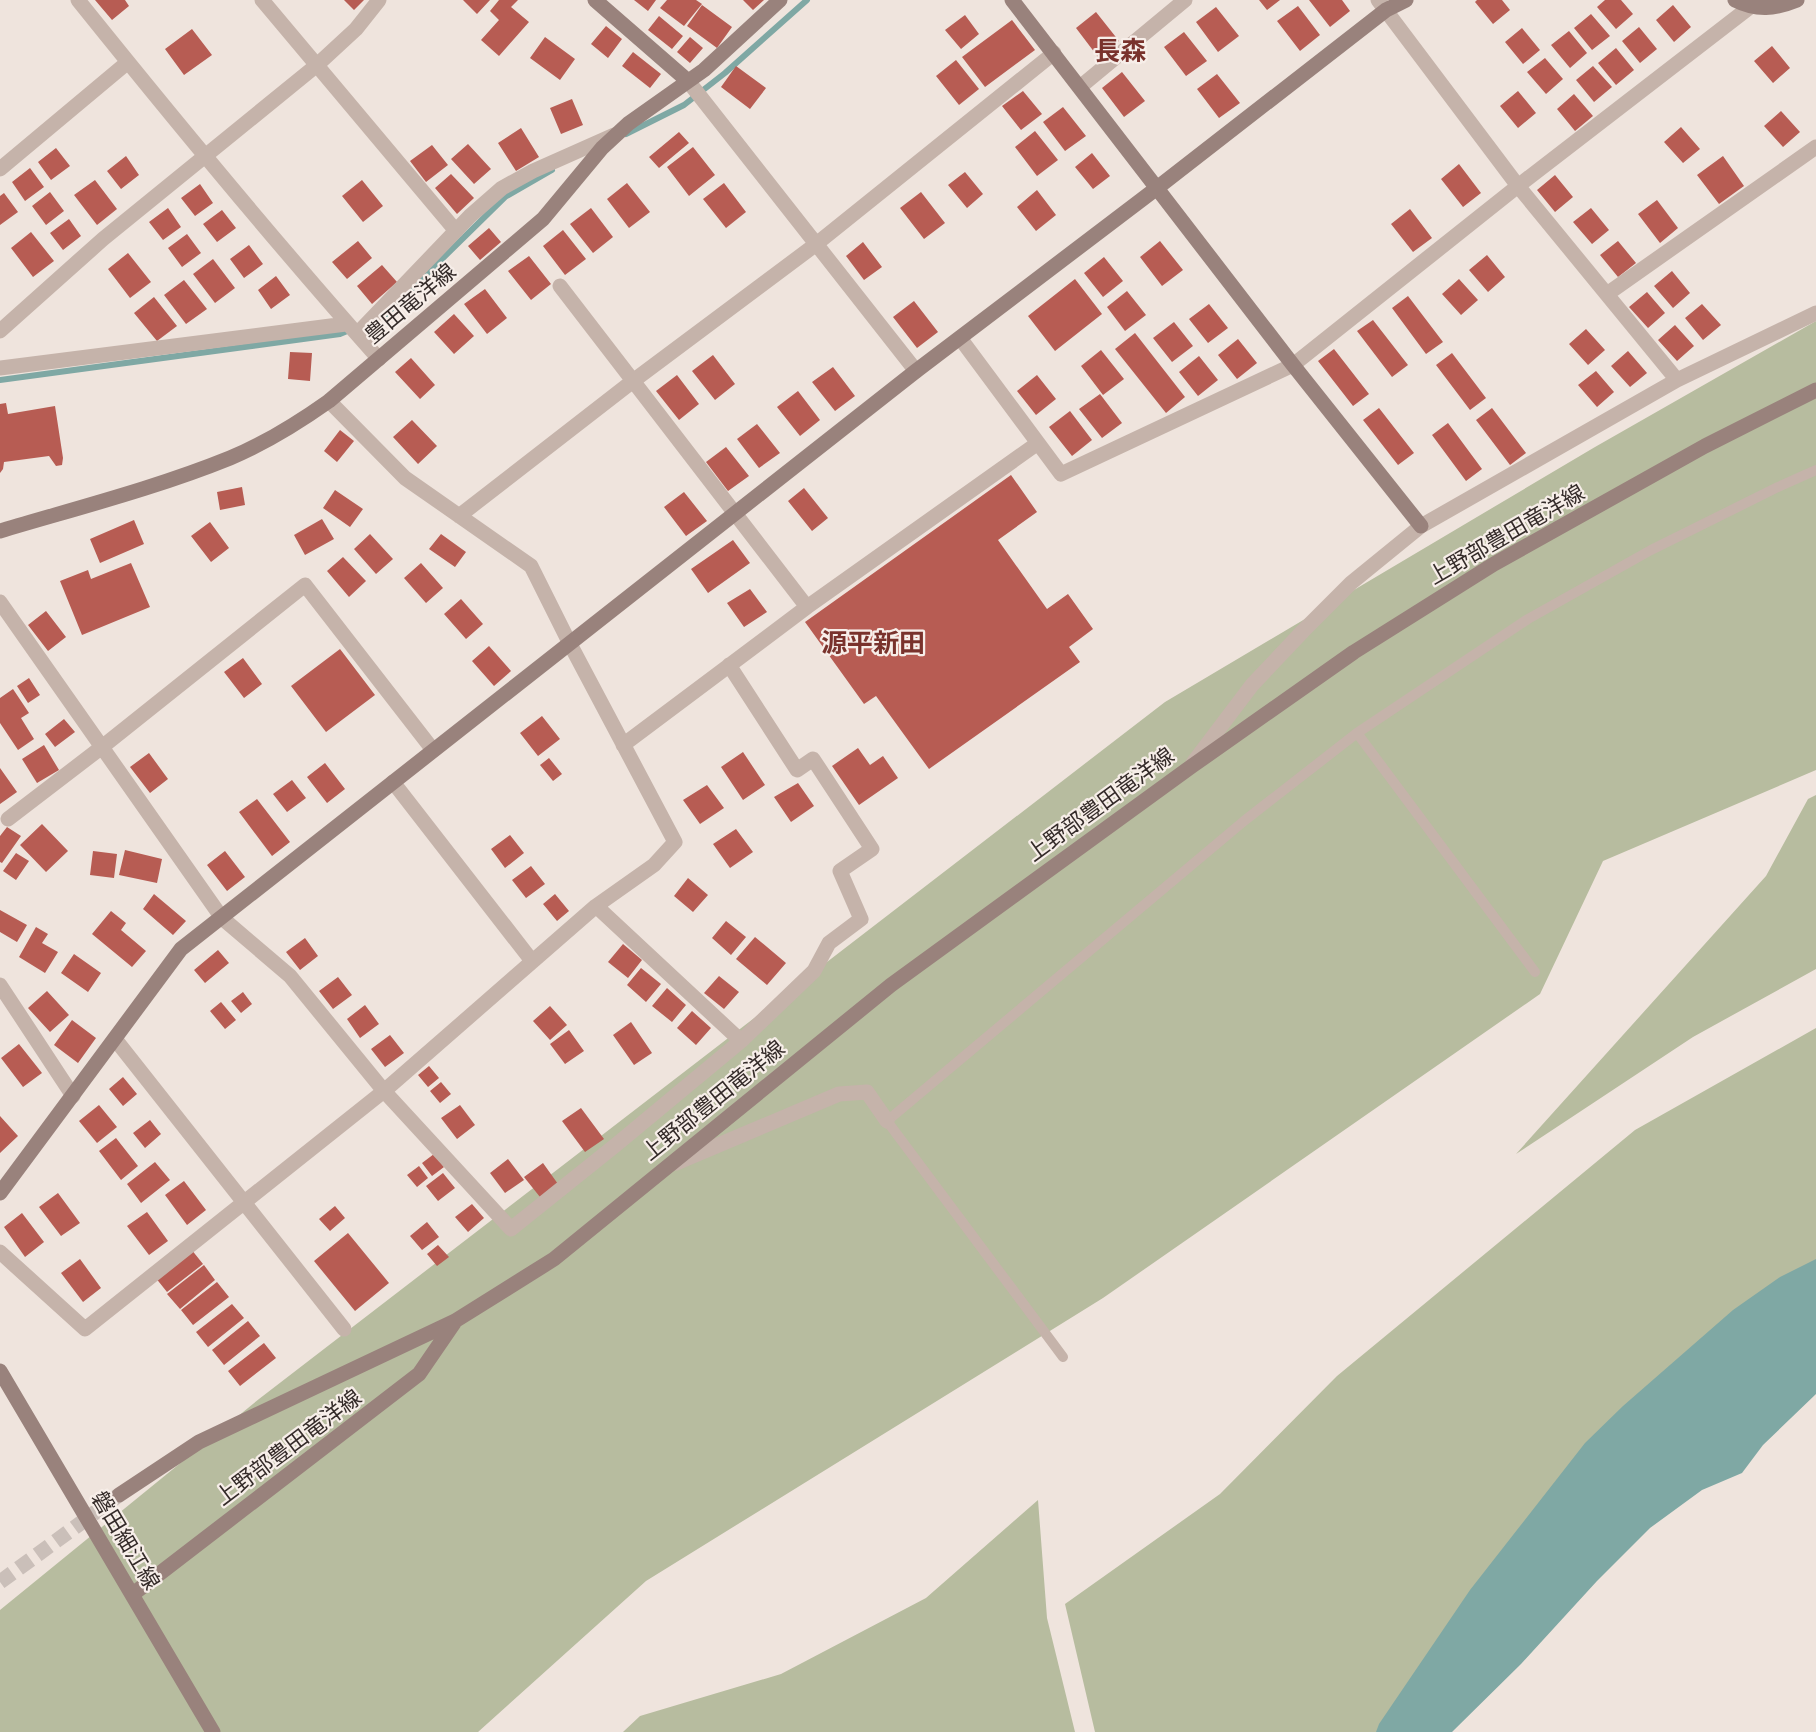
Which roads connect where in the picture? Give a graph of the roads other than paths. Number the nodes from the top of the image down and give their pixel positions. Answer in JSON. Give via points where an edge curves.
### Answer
{"nodes":[{"id":1,"x":78,"y":0,"type":"edge"},
{"id":2,"x":262,"y":0,"type":"edge"},
{"id":3,"x":379,"y":0,"type":"edge"},
{"id":4,"x":595,"y":0,"type":"edge"},
{"id":5,"x":780,"y":0,"type":"edge"},
{"id":6,"x":1012,"y":0,"type":"edge"},
{"id":7,"x":1185,"y":0,"type":"edge"},
{"id":8,"x":1406,"y":0,"type":"edge"},
{"id":9,"x":1735,"y":0,"type":"edge"},
{"id":10,"x":1797,"y":0,"type":"edge"},
{"id":11,"x":1382,"y":5,"type":"edge"},
{"id":12,"x":1750,"y":7,"type":"junction"},
{"id":13,"x":1054,"y":53,"type":"junction"},
{"id":14,"x":128,"y":62,"type":"junction"},
{"id":15,"x":317,"y":65,"type":"junction"},
{"id":16,"x":688,"y":81,"type":"junction"},
{"id":17,"x":1080,"y":87,"type":"junction"},
{"id":18,"x":618,"y":133,"type":"junction"},
{"id":19,"x":1816,"y":147,"type":"edge"},
{"id":20,"x":205,"y":158,"type":"junction"},
{"id":21,"x":0,"y":169,"type":"edge"},
{"id":22,"x":1518,"y":186,"type":"junction"},
{"id":23,"x":1157,"y":188,"type":"junction"},
{"id":24,"x":456,"y":231,"type":"junction"},
{"id":25,"x":815,"y":245,"type":"junction"},
{"id":26,"x":560,"y":286,"type":"dead end"},
{"id":27,"x":1607,"y":294,"type":"junction"},
{"id":28,"x":1816,"y":313,"type":"edge"},
{"id":29,"x":352,"y":329,"type":"junction"},
{"id":30,"x":0,"y":331,"type":"edge"},
{"id":31,"x":960,"y":338,"type":"junction"},
{"id":32,"x":379,"y":359,"type":"junction"},
{"id":33,"x":1293,"y":365,"type":"junction"},
{"id":34,"x":0,"y":368,"type":"edge"},
{"id":35,"x":916,"y":371,"type":"junction"},
{"id":36,"x":1677,"y":380,"type":"junction"},
{"id":37,"x":633,"y":381,"type":"junction"},
{"id":38,"x":1816,"y":390,"type":"edge"},
{"id":39,"x":329,"y":401,"type":"junction"},
{"id":40,"x":1038,"y":443,"type":"junction"},
{"id":41,"x":1816,"y":470,"type":"edge"},
{"id":42,"x":735,"y":514,"type":"junction"},
{"id":43,"x":459,"y":516,"type":"junction"},
{"id":44,"x":1421,"y":526,"type":"junction"},
{"id":45,"x":0,"y":531,"type":"edge"},
{"id":46,"x":0,"y":602,"type":"edge"},
{"id":47,"x":807,"y":607,"type":"junction"},
{"id":48,"x":570,"y":644,"type":"junction"},
{"id":49,"x":729,"y":665,"type":"junction"},
{"id":50,"x":1357,"y":733,"type":"junction"},
{"id":51,"x":623,"y":745,"type":"junction"},
{"id":52,"x":102,"y":747,"type":"junction"},
{"id":53,"x":433,"y":750,"type":"junction"},
{"id":54,"x":1192,"y":766,"type":"junction"},
{"id":55,"x":393,"y":782,"type":"junction"},
{"id":56,"x":8,"y":819,"type":"dead end"},
{"id":57,"x":596,"y":906,"type":"junction"},
{"id":58,"x":222,"y":918,"type":"junction"},
{"id":59,"x":532,"y":961,"type":"junction"},
{"id":60,"x":1535,"y":972,"type":"dead end"},
{"id":61,"x":0,"y":985,"type":"edge"},
{"id":62,"x":115,"y":1039,"type":"junction"},
{"id":63,"x":741,"y":1041,"type":"junction"},
{"id":64,"x":384,"y":1091,"type":"junction"},
{"id":65,"x":73,"y":1096,"type":"junction"},
{"id":66,"x":887,"y":1120,"type":"junction"},
{"id":67,"x":663,"y":1169,"type":"junction"},
{"id":68,"x":0,"y":1193,"type":"edge"},
{"id":69,"x":242,"y":1201,"type":"junction"},
{"id":70,"x":0,"y":1251,"type":"edge"},
{"id":71,"x":455,"y":1321,"type":"junction"},
{"id":72,"x":344,"y":1329,"type":"dead end"},
{"id":73,"x":1063,"y":1357,"type":"dead end"},
{"id":74,"x":0,"y":1371,"type":"edge"},
{"id":75,"x":119,"y":1495,"type":"tunnel mouth"},
{"id":76,"x":133,"y":1594,"type":"junction"},
{"id":77,"x":213,"y":1732,"type":"edge"}],
"edges":[{"from":1,"to":14,"type":"street"},
{"from":2,"to":15,"type":"street"},
{"from":3,"to":15,"type":"street","via":[[356,29]]},
{"from":4,"to":16,"type":"main road"},
{"from":5,"to":16,"type":"main road","name":"豊田竜洋線"},
{"from":6,"to":13,"type":"main road"},
{"from":7,"to":17,"type":"street"},
{"from":8,"to":11,"type":"main road"},
{"from":9,"to":12,"type":"main road"},
{"from":10,"to":12,"type":"main road","via":[[1780,7]]},
{"from":11,"to":22,"type":"street"},
{"from":11,"to":23,"type":"main road"},
{"from":12,"to":22,"type":"street"},
{"from":13,"to":17,"type":"main road"},
{"from":13,"to":25,"type":"street"},
{"from":14,"to":20,"type":"street"},
{"from":14,"to":21,"type":"street"},
{"from":15,"to":20,"type":"street"},
{"from":15,"to":24,"type":"street"},
{"from":16,"to":18,"type":"main road","name":"豊田竜洋線"},
{"from":16,"to":25,"type":"street"},
{"from":17,"to":23,"type":"main road"},
{"from":18,"to":24,"type":"street","via":[[502,188]]},
{"from":18,"to":32,"type":"main road","name":"豊田竜洋線","via":[[543,219]]},
{"from":19,"to":27,"type":"street"},
{"from":20,"to":29,"type":"street"},
{"from":20,"to":30,"type":"street","via":[[103,239]]},
{"from":22,"to":27,"type":"street"},
{"from":22,"to":33,"type":"street"},
{"from":23,"to":31,"type":"main road"},
{"from":23,"to":33,"type":"main road"},
{"from":24,"to":29,"type":"street"},
{"from":25,"to":35,"type":"street"},
{"from":25,"to":37,"type":"street"},
{"from":26,"to":37,"type":"street"},
{"from":27,"to":36,"type":"street"},
{"from":28,"to":36,"type":"street"},
{"from":29,"to":32,"type":"street"},
{"from":29,"to":34,"type":"street"},
{"from":31,"to":35,"type":"main road"},
{"from":31,"to":40,"type":"street"},
{"from":32,"to":39,"type":"main road","name":"豊田竜洋線"},
{"from":33,"to":40,"type":"street","via":[[1061,474]]},
{"from":33,"to":44,"type":"main road"},
{"from":35,"to":42,"type":"main road"},
{"from":36,"to":44,"type":"street"},
{"from":37,"to":42,"type":"street"},
{"from":37,"to":43,"type":"street"},
{"from":38,"to":54,"type":"main road","name":"上野部豊田竜洋線","via":[[1705,446],[1494,564],[1354,652]]},
{"from":39,"to":43,"type":"street","via":[[405,478]]},
{"from":39,"to":45,"type":"main road","name":"豊田竜洋線","via":[[293,426],[232,457]]},
{"from":40,"to":47,"type":"street"},
{"from":41,"to":50,"type":"lane","via":[[1651,550],[1539,614]]},
{"from":42,"to":47,"type":"street"},
{"from":42,"to":48,"type":"main road"},
{"from":43,"to":48,"type":"street","via":[[531,566]]},
{"from":44,"to":54,"type":"street","via":[[1351,584],[1303,631],[1252,686]]},
{"from":46,"to":52,"type":"street"},
{"from":47,"to":49,"type":"street"},
{"from":48,"to":51,"type":"street"},
{"from":48,"to":53,"type":"main road"},
{"from":49,"to":51,"type":"street"},
{"from":49,"to":63,"type":"street","via":[[797,770],[813,759],[872,849],[840,871],[861,919],[830,943],[814,971]]},
{"from":50,"to":60,"type":"lane"},
{"from":50,"to":66,"type":"lane","via":[[1244,821]]},
{"from":51,"to":57,"type":"street","via":[[675,842],[654,865]]},
{"from":52,"to":53,"type":"street","via":[[305,585]]},
{"from":52,"to":56,"type":"street"},
{"from":52,"to":58,"type":"street"},
{"from":53,"to":55,"type":"main road"},
{"from":54,"to":67,"type":"main road","name":"上野部豊田竜洋線","via":[[891,985]]},
{"from":55,"to":58,"type":"main road"},
{"from":55,"to":59,"type":"street"},
{"from":57,"to":59,"type":"street"},
{"from":57,"to":63,"type":"street"},
{"from":58,"to":62,"type":"main road","via":[[181,949]]},
{"from":58,"to":64,"type":"street","via":[[290,976]]},
{"from":59,"to":64,"type":"street"},
{"from":61,"to":65,"type":"street"},
{"from":62,"to":65,"type":"main road"},
{"from":62,"to":69,"type":"street"},
{"from":63,"to":64,"type":"street","via":[[511,1229]]},
{"from":64,"to":69,"type":"street"},
{"from":65,"to":68,"type":"main road"},
{"from":66,"to":67,"type":"street","via":[[867,1092],[839,1094]]},
{"from":66,"to":73,"type":"lane"},
{"from":67,"to":71,"type":"main road","name":"上野部豊田竜洋線","via":[[554,1258]]},
{"from":69,"to":70,"type":"street","via":[[85,1329]]},
{"from":69,"to":72,"type":"street"},
{"from":71,"to":75,"type":"main road","name":"上野部豊田竜洋線","via":[[199,1442]]},
{"from":71,"to":76,"type":"main road","name":"上野部豊田竜洋線","via":[[419,1374]]},
{"from":74,"to":76,"type":"main road","name":"磐田細江線"},
{"from":76,"to":77,"type":"main road","name":"磐田細江線"}]}
